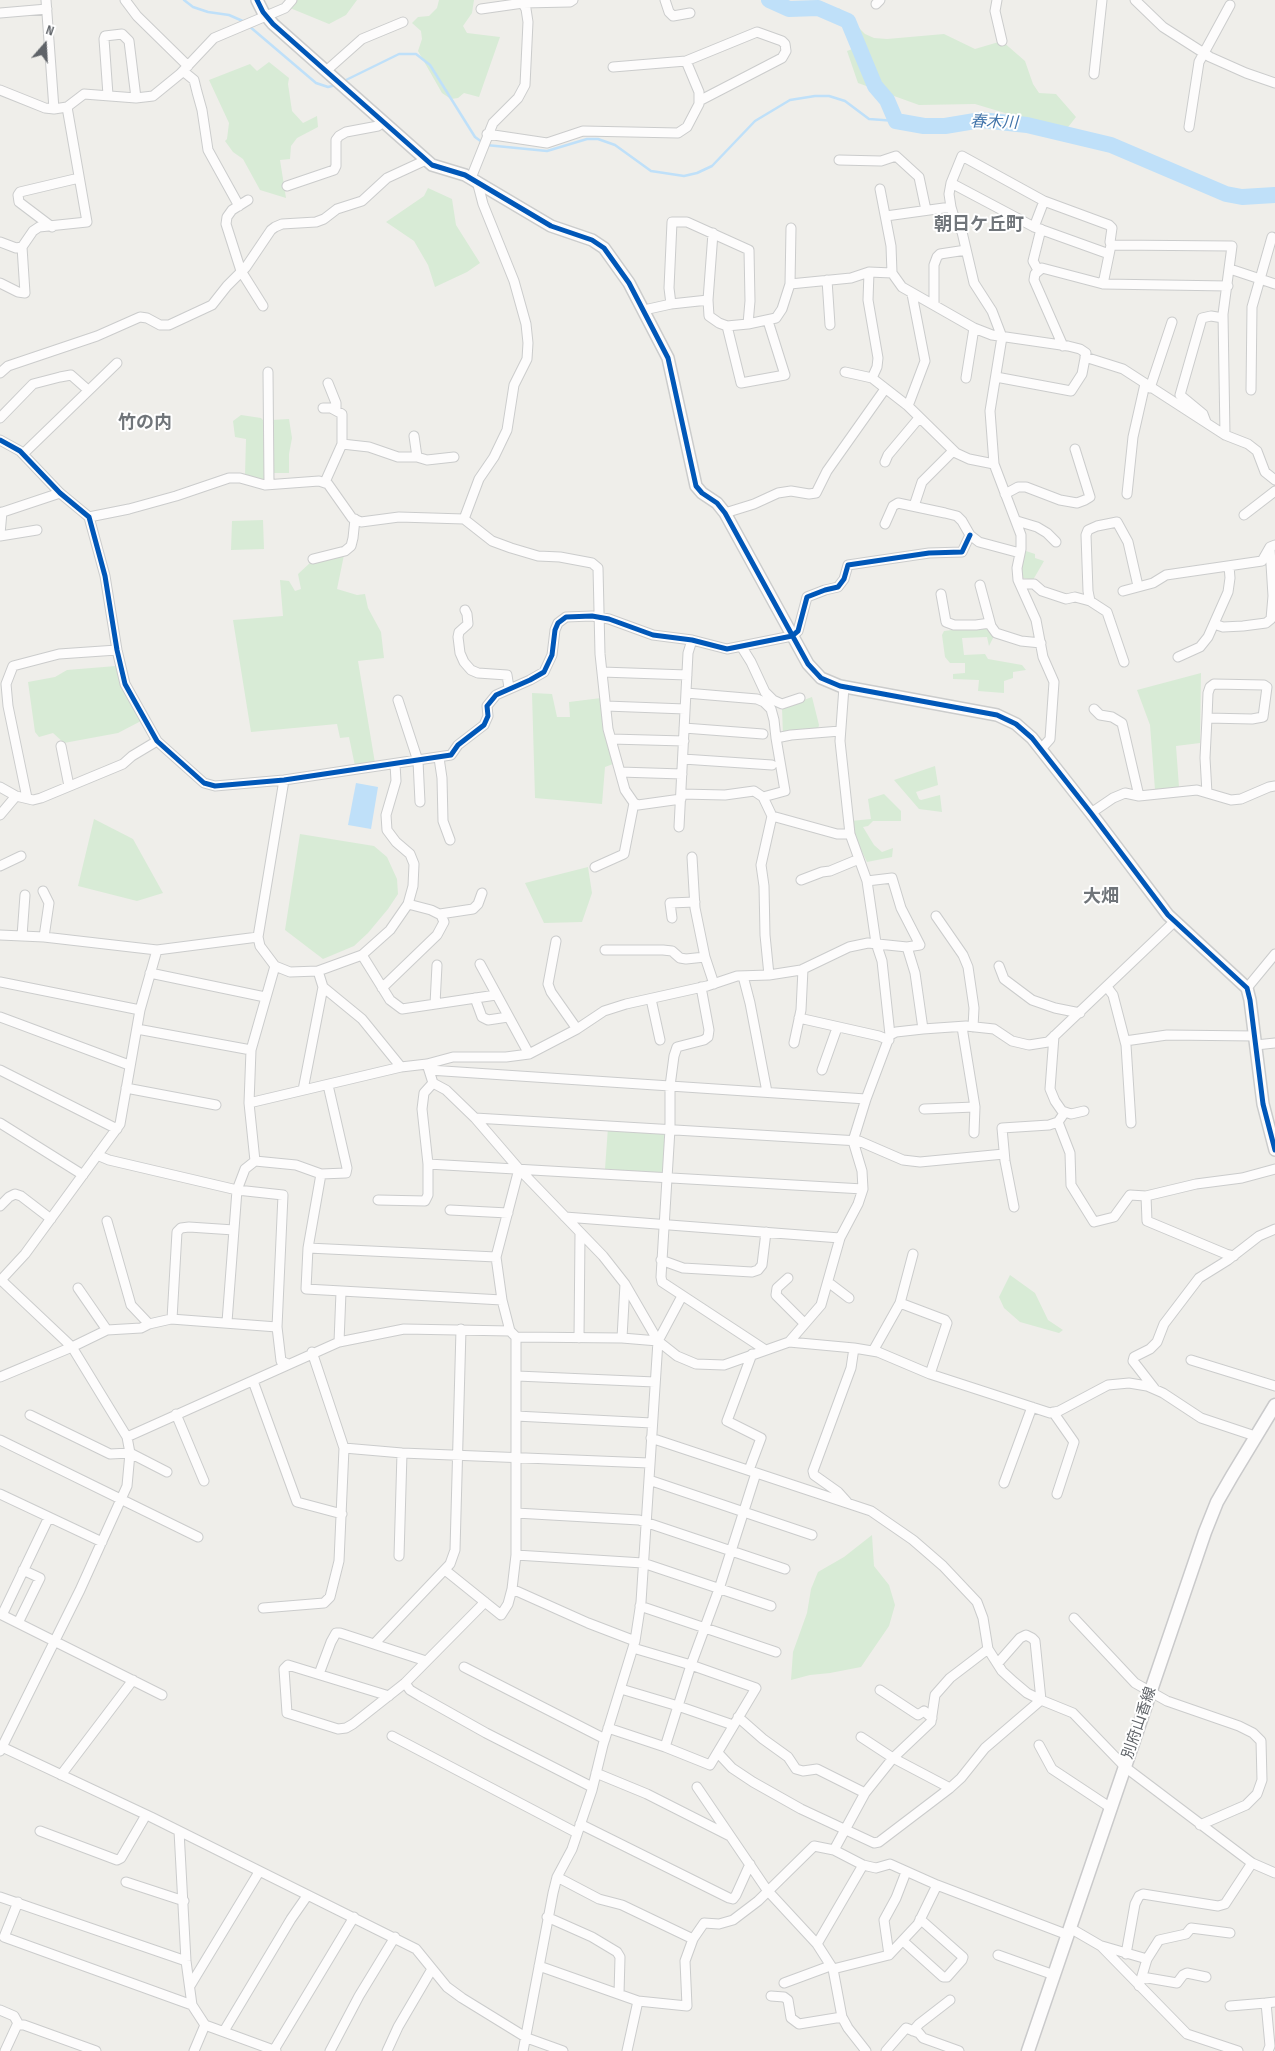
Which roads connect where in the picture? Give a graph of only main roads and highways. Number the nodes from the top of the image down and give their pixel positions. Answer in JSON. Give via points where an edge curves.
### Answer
{"nodes":[{"id":1,"x":1275,"y":1405,"type":"edge"},
{"id":2,"x":1028,"y":2051,"type":"edge"}],
"edges":[{"from":1,"to":2,"type":"main road","name":"別府山香線","via":[[1214,1510]]}]}
